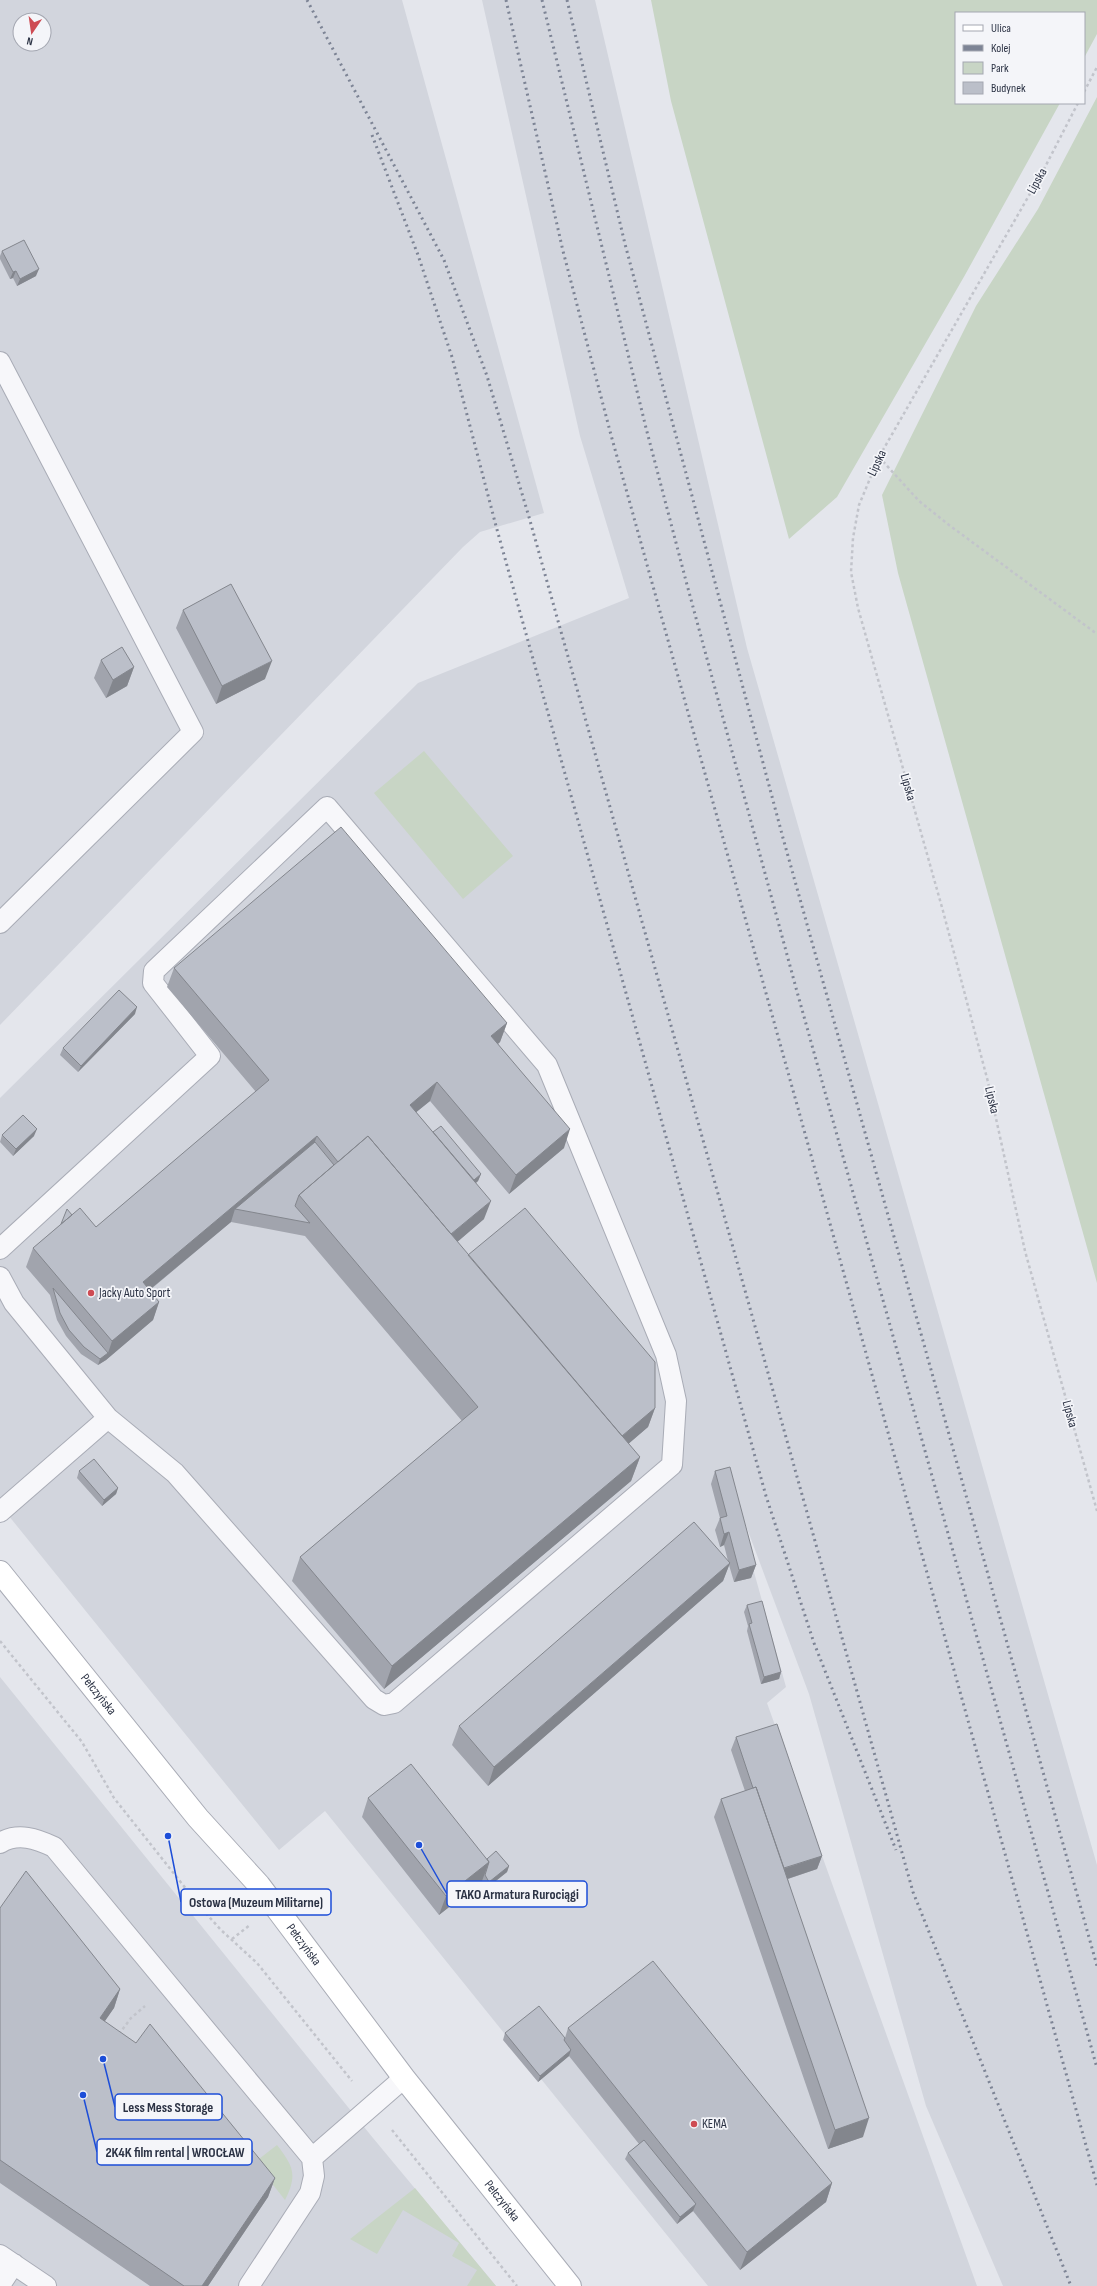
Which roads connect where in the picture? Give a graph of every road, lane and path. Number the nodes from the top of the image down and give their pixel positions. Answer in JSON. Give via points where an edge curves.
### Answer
{"nodes":[{"id":1,"x":1097,"y":67,"type":"edge"},
{"id":2,"x":1085,"y":90,"type":"edge"},
{"id":3,"x":1077,"y":104,"type":"edge"},
{"id":4,"x":0,"y":362,"type":"edge"},
{"id":5,"x":879,"y":457,"type":"junction"},
{"id":6,"x":1097,"y":634,"type":"edge"},
{"id":7,"x":0,"y":923,"type":"edge"},
{"id":8,"x":0,"y":1249,"type":"edge"},
{"id":9,"x":0,"y":1277,"type":"edge"},
{"id":10,"x":108,"y":1418,"type":"junction"},
{"id":11,"x":1097,"y":1511,"type":"edge"},
{"id":12,"x":0,"y":1512,"type":"edge"},
{"id":13,"x":0,"y":1572,"type":"edge"},
{"id":14,"x":0,"y":1640,"type":"edge"},
{"id":15,"x":0,"y":1843,"type":"edge"},
{"id":16,"x":170,"y":1985,"type":"junction"},
{"id":17,"x":118,"y":2036,"type":"edge"},
{"id":18,"x":404,"y":2078,"type":"junction"},
{"id":19,"x":372,"y":2105,"type":"junction"},
{"id":20,"x":312,"y":2158,"type":"junction"},
{"id":21,"x":7,"y":2260,"type":"edge"},
{"id":22,"x":0,"y":2286,"type":"edge"},
{"id":23,"x":46,"y":2286,"type":"edge"},
{"id":24,"x":249,"y":2286,"type":"edge"},
{"id":25,"x":517,"y":2286,"type":"edge"},
{"id":26,"x":570,"y":2286,"type":"edge"}],
"edges":[{"from":1,"to":2,"type":"path"},
{"from":3,"to":5,"type":"path","name":"Lipska","via":[[1043,171]]},
{"from":4,"to":7,"type":"lane","via":[[193,732]]},
{"from":5,"to":6,"type":"path","via":[[919,501]]},
{"from":5,"to":11,"type":"path","name":"Lipska","via":[[859,505],[853,538],[851,572],[858,608],[944,911],[988,1082],[1025,1251]]},
{"from":8,"to":10,"type":"lane","via":[[210,1056],[153,983],[154,971],[327,807],[547,1065],[666,1355],[676,1401],[672,1465],[394,1703],[384,1705],[374,1699],[175,1473]]},
{"from":9,"to":10,"type":"lane","via":[[14,1304]]},
{"from":10,"to":12,"type":"lane"},
{"from":13,"to":18,"type":"main road","name":"Pełczyńska","via":[[198,1818],[259,1885]]},
{"from":14,"to":19,"type":"path","via":[[82,1742],[114,1798],[197,1902],[221,1930],[258,1962]]},
{"from":15,"to":16,"type":"lane","via":[[20,1837],[38,1839],[54,1847]]},
{"from":16,"to":17,"type":"path","via":[[131,2018]]},
{"from":16,"to":20,"type":"lane"},
{"from":18,"to":19,"type":"lane"},
{"from":18,"to":26,"type":"main road","name":"Pełczyńska"},
{"from":19,"to":20,"type":"lane"},
{"from":19,"to":25,"type":"path"},
{"from":20,"to":24,"type":"lane","via":[[314,2176],[310,2193]]},
{"from":21,"to":22,"type":"lane"},
{"from":21,"to":23,"type":"lane"}]}
